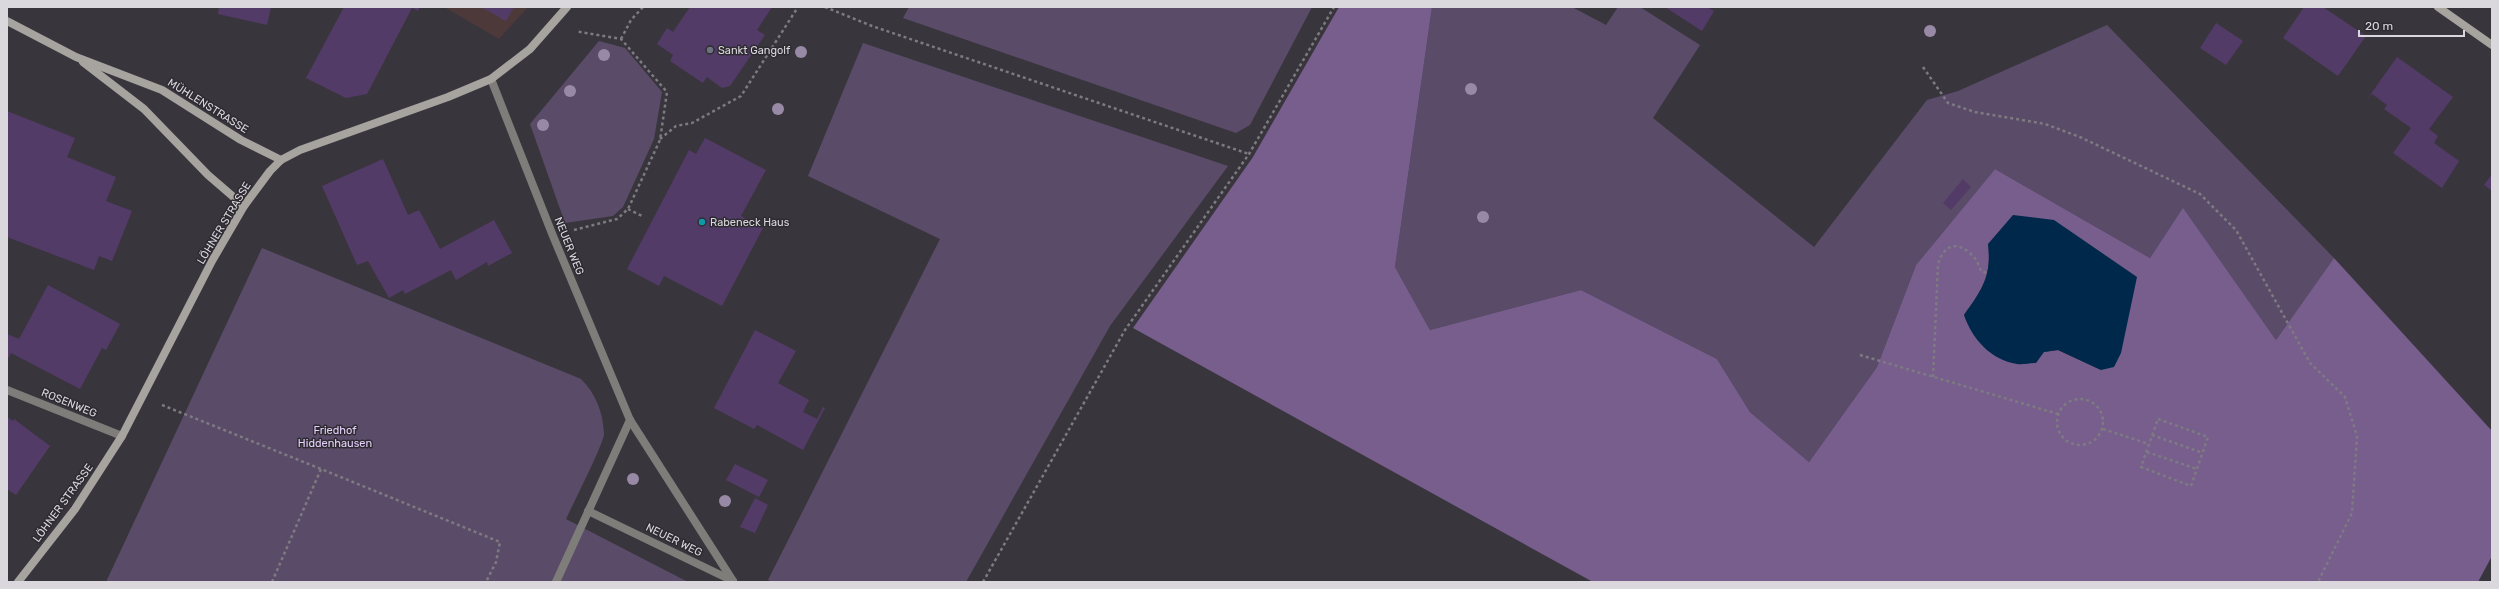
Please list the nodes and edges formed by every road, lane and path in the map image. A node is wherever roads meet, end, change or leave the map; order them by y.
1 (567, 7) edge
2 (643, 7) edge
3 (798, 7) edge
4 (825, 7) edge
5 (1334, 7) edge
6 (2438, 7) edge
7 (560, 16) junction
8 (7, 21) edge
9 (621, 39) junction
10 (2492, 45) edge
11 (76, 57) junction
12 (1923, 67) dead end
13 (491, 79) junction
14 (660, 140) junction
15 (1249, 154) junction
16 (281, 160) junction
17 (244, 206) junction
18 (628, 209) junction
19 (644, 217) dead end
20 (553, 236) junction
21 (1987, 273) dead end
22 (1860, 355) dead end
23 (1933, 377) junction
24 (7, 390) edge
25 (144, 397) junction
26 (2058, 414) junction
27 (630, 420) junction
28 (2103, 429) junction
29 (2152, 435) junction
30 (122, 436) junction
31 (2149, 444) junction
32 (2147, 452) junction
33 (2203, 453) junction
34 (322, 469) junction
35 (2197, 469) junction
36 (588, 511) junction
37 (18, 582) edge
38 (272, 582) edge
39 (486, 582) edge
40 (556, 582) edge
41 (733, 582) edge
42 (983, 582) edge
43 (2318, 582) edge

1 - 7 main road, LÖHNER STRASSE
2 - 9 path
3 - 14 path
4 - 15 path
5 - 15 path
6 - 10 main road
7 - 9 path
7 - 13 main road, LÖHNER STRASSE
8 - 11 main road, MÜHLENSTRASSE
9 - 14 path
11 - 16 main road, MÜHLENSTRASSE
11 - 17 main road, MÜHLENSTRASSE
12 - 43 path
13 - 16 main road, LÖHNER STRASSE
13 - 20 street, NEUER WEG
14 - 18 path
15 - 42 path
16 - 17 main road, LÖHNER STRASSE
17 - 25 main road, LÖHNER STRASSE
18 - 19 path
18 - 20 path
20 - 27 street, NEUER WEG
21 - 23 path
22 - 23 path
23 - 26 path
24 - 30 street, ROSENWEG
25 - 30 main road, LÖHNER STRASSE
25 - 34 path
26 - 28 path
26 - 28 path
27 - 36 street
27 - 41 street, NEUER WEG
28 - 31 path
29 - 31 path
29 - 33 path
29 - 33 path
30 - 37 main road, LÖHNER STRASSE
31 - 32 path
32 - 35 path
32 - 35 path
33 - 35 path
34 - 38 path
34 - 39 path
36 - 40 street
36 - 41 street, NEUER WEG

